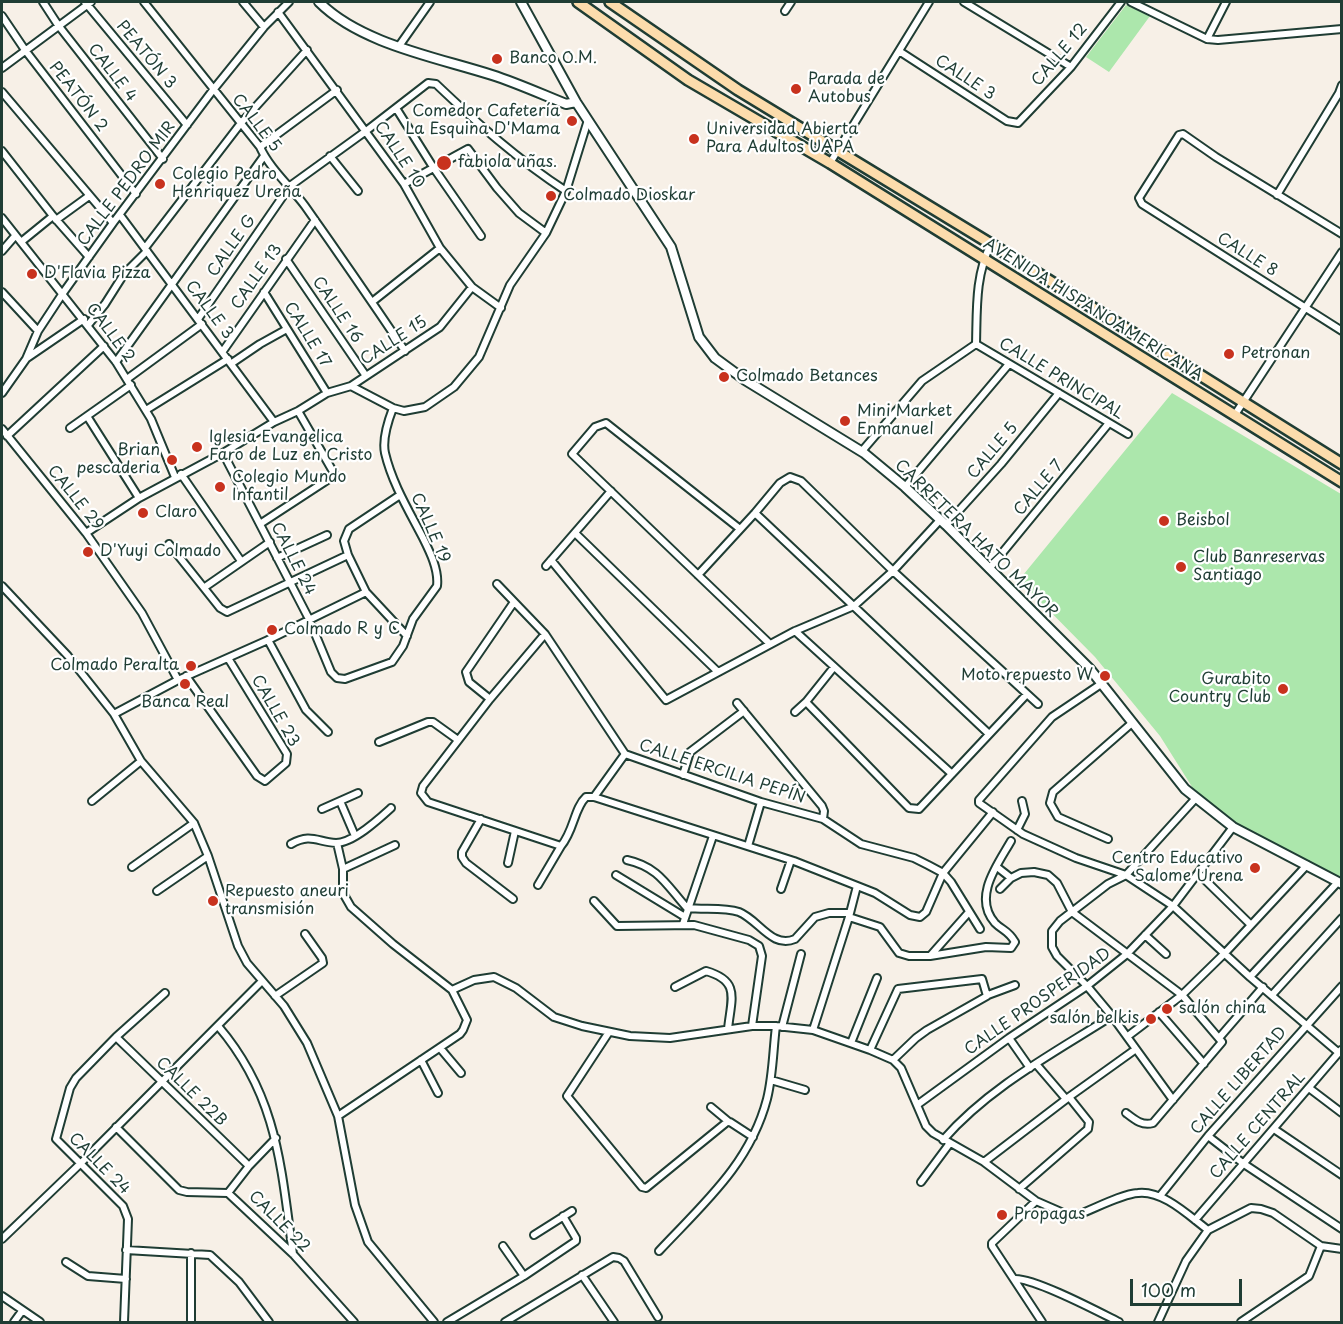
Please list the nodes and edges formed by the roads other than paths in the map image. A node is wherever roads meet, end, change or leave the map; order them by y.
1 (43, 2) edge
2 (144, 2) edge
3 (243, 2) edge
4 (289, 2) edge
5 (319, 2) edge
6 (430, 2) edge
7 (521, 2) edge
8 (578, 2) edge
9 (610, 2) edge
10 (791, 2) edge
11 (929, 2) edge
12 (964, 2) edge
13 (1121, 2) edge
14 (1131, 2) edge
15 (1226, 2) edge
16 (88, 3) edge
17 (785, 11) dead end
18 (278, 12) junction
19 (2, 16) edge
20 (58, 25) junction
21 (264, 27) junction
22 (1341, 29) edge
23 (1207, 39) junction
24 (399, 46) junction
25 (25, 50) junction
26 (307, 50) junction
27 (899, 51) junction
28 (1071, 67) junction
29 (2, 68) edge
30 (1341, 86) edge
31 (213, 90) junction
32 (337, 90) junction
33 (2, 92) edge
34 (576, 102) junction
35 (396, 108) junction
36 (588, 119) junction
37 (241, 123) junction
38 (1018, 123) joint
39 (187, 125) junction
40 (366, 131) junction
41 (260, 147) junction
42 (838, 150) junction
43 (2, 152) edge
44 (264, 156) junction
45 (330, 156) junction
46 (162, 159) junction
47 (830, 163) junction
48 (433, 167) junction
49 (404, 184) junction
50 (290, 186) junction
51 (358, 191) dead end
52 (566, 192) junction
53 (136, 194) junction
54 (1277, 195) junction
55 (89, 196) junction
56 (120, 215) junction
57 (2, 218) edge
58 (54, 218) junction
59 (315, 220) junction
60 (113, 224) junction
61 (546, 233) junction
62 (1341, 234) edge
63 (15, 236) junction
64 (481, 236) dead end
65 (21, 242) junction
66 (991, 243) junction
67 (440, 248) junction
68 (146, 249) junction
69 (2, 250) edge
70 (1341, 252) edge
71 (89, 257) junction
72 (286, 259) junction
73 (983, 259) junction
74 (172, 282) junction
75 (472, 288) junction
76 (2, 292) edge
77 (264, 292) junction
78 (63, 293) junction
79 (372, 302) junction
80 (501, 308) junction
81 (1305, 308) junction
82 (86, 322) junction
83 (200, 322) junction
84 (287, 329) junction
85 (38, 331) junction
86 (1341, 331) edge
87 (976, 344) junction
88 (104, 346) junction
89 (223, 351) junction
90 (405, 351) junction
91 (26, 359) junction
92 (230, 361) junction
93 (116, 362) junction
94 (1009, 364) junction
95 (366, 376) junction
96 (129, 382) junction
97 (351, 386) junction
98 (2, 393) edge
99 (327, 393) junction
100 (1059, 393) junction
101 (1243, 402) junction
102 (393, 408) junction
103 (146, 410) junction
104 (298, 411) junction
105 (87, 416) junction
106 (1234, 416) junction
107 (274, 422) junction
108 (1110, 423) junction
109 (70, 428) dead end
110 (2, 429) edge
111 (1128, 434) dead end
112 (7, 436) junction
113 (862, 451) junction
114 (223, 453) junction
115 (1341, 464) edge
116 (178, 476) junction
117 (1341, 482) edge
118 (905, 487) junction
119 (611, 491) junction
120 (400, 495) junction
121 (139, 498) junction
122 (755, 513) junction
123 (943, 523) junction
124 (260, 525) junction
125 (740, 529) junction
126 (86, 532) junction
127 (575, 533) junction
128 (327, 535) dead end
129 (270, 542) junction
130 (170, 544) dead end
131 (348, 555) junction
132 (277, 558) junction
133 (242, 561) junction
134 (989, 569) junction
135 (893, 571) junction
136 (698, 575) junction
137 (289, 582) junction
138 (497, 584) dead end
139 (2, 586) edge
140 (205, 587) junction
141 (366, 592) junction
142 (513, 602) junction
143 (854, 606) junction
144 (309, 619) junction
145 (795, 631) junction
146 (545, 634) junction
147 (407, 636) junction
148 (268, 640) junction
149 (770, 644) junction
150 (228, 658) junction
151 (834, 667) junction
152 (718, 672) junction
153 (186, 676) junction
154 (337, 678) joint
155 (178, 680) junction
156 (1101, 684) junction
157 (1027, 694) junction
158 (490, 699) junction
159 (806, 702) junction
160 (737, 703) dead end
161 (1038, 704) dead end
162 (744, 711) junction
163 (795, 712) dead end
164 (114, 714) junction
165 (1132, 723) junction
166 (328, 732) dead end
167 (989, 734) junction
168 (458, 740) junction
169 (379, 742) dead end
170 (625, 754) junction
171 (141, 761) junction
172 (952, 774) junction
173 (682, 775) junction
174 (358, 793) dead end
175 (594, 797) junction
176 (1196, 798) junction
177 (92, 801) dead end
178 (340, 801) junction
179 (1022, 801) dead end
180 (761, 802) junction
181 (391, 808) dead end
182 (322, 809) dead end
183 (993, 812) junction
184 (481, 819) junction
185 (823, 819) junction
186 (194, 823) junction
187 (1233, 827) junction
188 (1017, 830) junction
189 (515, 831) junction
190 (355, 836) junction
191 (714, 836) junction
192 (1108, 839) dead end
193 (1011, 841) dead end
194 (337, 843) junction
195 (291, 844) dead end
196 (395, 845) dead end
197 (561, 846) junction
198 (748, 846) junction
199 (208, 856) junction
200 (627, 860) dead end
201 (791, 860) junction
202 (508, 863) dead end
203 (1307, 865) junction
204 (132, 867) dead end
205 (997, 867) junction
206 (344, 868) junction
207 (943, 873) junction
208 (1198, 873) junction
209 (616, 875) dead end
210 (1126, 875) junction
211 (1011, 878) junction
212 (1340, 883) edge
213 (538, 885) dead end
214 (857, 886) junction
215 (781, 889) dead end
216 (1000, 889) dead end
217 (157, 891) dead end
218 (513, 898) dead end
219 (594, 901) dead end
220 (1173, 906) junction
221 (687, 909) junction
222 (969, 912) junction
223 (1072, 912) junction
224 (850, 915) junction
225 (685, 917) junction
226 (1341, 918) edge
227 (683, 924) junction
228 (1251, 925) junction
229 (980, 929) dead end
230 (305, 934) dead end
231 (1145, 935) junction
232 (1225, 953) junction
233 (801, 954) dead end
234 (1127, 954) junction
235 (1166, 954) dead end
236 (930, 956) junction
237 (1250, 977) junction
238 (878, 978) dead end
239 (262, 981) junction
240 (1015, 985) dead end
241 (1087, 986) junction
242 (1341, 986) edge
243 (675, 987) dead end
244 (1263, 987) junction
245 (452, 990) junction
246 (165, 993) dead end
247 (988, 995) junction
248 (1182, 995) junction
249 (1272, 995) junction
250 (275, 996) junction
251 (1159, 1012) junction
252 (1112, 1016) junction
253 (1306, 1025) junction
254 (218, 1026) junction
255 (752, 1026) junction
256 (779, 1026) junction
257 (728, 1029) junction
258 (813, 1030) junction
259 (609, 1032) junction
260 (1128, 1036) junction
261 (116, 1037) junction
262 (1009, 1038) junction
263 (1221, 1040) junction
264 (851, 1043) junction
265 (440, 1048) junction
266 (1136, 1048) junction
267 (870, 1050) junction
268 (1340, 1051) edge
269 (421, 1060) junction
270 (893, 1060) junction
271 (1204, 1064) junction
272 (1033, 1066) junction
273 (461, 1073) dead end
274 (771, 1080) junction
275 (161, 1082) junction
276 (1309, 1088) junction
277 (805, 1090) dead end
278 (438, 1093) dead end
279 (1067, 1098) junction
280 (1173, 1100) junction
281 (917, 1105) junction
282 (711, 1107) dead end
283 (1126, 1113) dead end
284 (1341, 1113) edge
285 (338, 1116) junction
286 (729, 1122) junction
287 (116, 1126) junction
288 (1274, 1129) junction
289 (1208, 1136) junction
290 (753, 1137) junction
291 (276, 1138) junction
292 (943, 1140) junction
293 (950, 1143) junction
294 (984, 1162) junction
295 (80, 1164) junction
296 (1244, 1164) junction
297 (249, 1166) junction
298 (1341, 1175) edge
299 (921, 1182) dead end
300 (1019, 1189) junction
301 (228, 1192) junction
302 (1160, 1196) junction
303 (1036, 1201) junction
304 (572, 1212) dead end
305 (563, 1216) junction
306 (1195, 1220) junction
307 (1341, 1229) edge
308 (1208, 1230) junction
309 (534, 1235) dead end
310 (2, 1239) edge
311 (503, 1246) dead end
312 (1321, 1246) junction
313 (1341, 1249) edge
314 (126, 1250) junction
315 (659, 1251) dead end
316 (192, 1253) junction
317 (293, 1254) junction
318 (66, 1262) dead end
319 (582, 1275) junction
320 (524, 1276) junction
321 (126, 1279) junction
322 (1014, 1279) junction
323 (2, 1296) edge
324 (22, 1311) junction
325 (658, 1317) dead end
326 (14, 1323) edge
327 (40, 1323) edge
328 (124, 1323) edge
329 (191, 1323) edge
330 (269, 1323) edge
331 (354, 1323) edge
332 (434, 1323) edge
333 (447, 1323) edge
334 (506, 1323) edge
335 (614, 1323) edge
336 (1042, 1323) edge
337 (1119, 1323) edge
338 (1158, 1323) edge
339 (1241, 1323) edge

1 - 20 street, CALLE 4
2 - 31 street, CALLE 5
3 - 21 street
4 - 18 street, CALLE PEDRO MIR
5 - 24 street
6 - 24 street
7 - 34 street, CARRETERA HATO MAYOR
8 - 47 main road, AVENIDA HISPANOAMERICANA
9 - 42 main road, AVENIDA HISPANOAMERICANA
10 - 17 street
11 - 27 street
12 - 28 street
13 - 28 street, CALLE 12
14 - 23 street
15 - 23 street
16 - 20 street
16 - 39 street, PEATÓN 3
18 - 21 street, CALLE PEDRO MIR
18 - 26 street, CALLE 10
19 - 25 street, PEATÓN 2
20 - 25 street
20 - 46 street, CALLE 4
21 - 31 street, CALLE PEDRO MIR
22 - 23 street
24 - 34 street
25 - 29 street
25 - 53 street, PEATÓN 2
26 - 32 street, CALLE 10
26 - 37 street
27 - 38 street, CALLE 3
27 - 42 street
28 - 38 street, CALLE 12
30 - 54 street
31 - 37 street, CALLE 5
31 - 39 street, CALLE PEDRO MIR
32 - 40 street, CALLE 10
32 - 41 street
33 - 55 street
34 - 36 street, CARRETERA HATO MAYOR
35 - 40 street, CALLE G
35 - 48 street
35 - 52 street, CALLE G
36 - 52 street
36 - 113 street, CARRETERA HATO MAYOR
37 - 41 street, CALLE 5
37 - 68 street
39 - 46 street, CALLE PEDRO MIR
40 - 45 street, CALLE G
40 - 49 street, CALLE 10
41 - 44 street, CALLE 5
42 - 47 street
42 - 66 main road, AVENIDA HISPANOAMERICANA
43 - 58 street
44 - 50 street, CALLE 5
44 - 74 street
45 - 50 street, CALLE G
45 - 51 street
46 - 53 street, CALLE PEDRO MIR
47 - 73 main road, AVENIDA HISPANOAMERICANA
48 - 49 street
48 - 61 street
48 - 64 street
49 - 67 street, CALLE 10
50 - 59 street, CALLE 5
50 - 83 street, CALLE G
52 - 61 street
53 - 56 street, CALLE PEDRO MIR
54 - 62 street
54 - 81 street, CALLE 8
55 - 58 street
55 - 60 street
56 - 60 street, CALLE PEDRO MIR
56 - 68 street, CALLE 3
57 - 63 street, CALLE 2
58 - 65 street
58 - 71 street
59 - 72 street, CALLE 13
59 - 79 street, CALLE 5
60 - 71 street, CALLE PEDRO MIR
61 - 80 street
63 - 65 street, CALLE 2
63 - 69 street
65 - 78 street, CALLE 2
66 - 73 street, CALLE PRINCIPAL
66 - 101 main road, AVENIDA HISPANOAMERICANA
67 - 75 street, CALLE 10
67 - 79 street
68 - 74 street, CALLE 3
68 - 82 street
70 - 81 street
71 - 78 street, CALLE PEDRO MIR
72 - 77 street, CALLE 13
72 - 95 street, CALLE 16
73 - 87 street, CALLE PRINCIPAL
73 - 106 main road, AVENIDA HISPANOAMERICANA
74 - 83 street, CALLE 3
74 - 93 street
75 - 80 street, CALLE 10
75 - 90 street, CALLE 15
76 - 85 street
77 - 84 street, CALLE 17
77 - 89 street, CALLE 13
78 - 82 street, CALLE 2
78 - 85 street, CALLE PEDRO MIR
79 - 90 street, CALLE 5
80 - 102 street
81 - 86 street, CALLE 8
81 - 101 street
82 - 88 street, CALLE 2
82 - 91 street
83 - 89 street, CALLE 3
83 - 96 street, CALLE G
84 - 92 street
84 - 99 street, CALLE 17
85 - 91 street, CALLE PEDRO MIR
87 - 94 street, CALLE PRINCIPAL
87 - 113 street
88 - 93 street, CALLE 2
88 - 112 street
89 - 92 street, CALLE 3
90 - 95 street, CALLE 15
91 - 98 street, CALLE PEDRO MIR
92 - 103 street
92 - 107 street, CALLE 3
93 - 96 street, CALLE 2
94 - 100 street, CALLE PRINCIPAL
94 - 118 street
95 - 97 street, CALLE 15
96 - 103 street, CALLE 2
96 - 105 street, CALLE G
97 - 99 street, CALLE 15
97 - 102 street
99 - 104 street, CALLE 15
100 - 108 street, CALLE PRINCIPAL
100 - 123 street, CALLE 5
101 - 106 street
101 - 115 main road, AVENIDA HISPANOAMERICANA
102 - 120 street, CALLE 19
103 - 116 street, CALLE 2
104 - 107 street, CALLE 15
104 - 124 street
105 - 109 street, CALLE G
105 - 121 street
106 - 117 main road, AVENIDA HISPANOAMERICANA
107 - 114 street, CALLE 15
108 - 111 street, CALLE PRINCIPAL
108 - 134 street, CALLE 7
110 - 112 street, CALLE 29
112 - 126 street, CALLE 29
113 - 118 street, CARRETERA HATO MAYOR
114 - 116 street, CALLE 15
114 - 124 street, CALLE 24
116 - 121 street, CALLE 15
116 - 133 street, CALLE 2
118 - 123 street, CARRETERA HATO MAYOR
119 - 125 street
119 - 127 street
119 - 136 street
120 - 131 street
120 - 147 street, CALLE 19
121 - 126 street, CALLE 15
122 - 125 street
122 - 135 street
122 - 143 street
123 - 134 street, CARRETERA HATO MAYOR
123 - 135 street, CALLE 5
124 - 129 street, CALLE 24
125 - 136 street
126 - 155 street, CALLE 29
127 - 152 street
127 - 152 street, CALLE 5
128 - 132 street
129 - 132 street, CALLE 24
129 - 133 street
130 - 140 street
131 - 137 street
131 - 141 street
132 - 137 street, CALLE 24
133 - 140 street
134 - 156 street, CARRETERA HATO MAYOR
135 - 143 street, CALLE 5
135 - 157 street
136 - 149 street
137 - 140 street
137 - 144 street, CALLE 24
138 - 142 street, CALLE ERCILIA PEPÍN
139 - 164 street
141 - 144 street
141 - 147 street
142 - 146 street, CALLE ERCILIA PEPÍN
142 - 158 street
143 - 145 street, CALLE 5
143 - 167 street
144 - 148 street
144 - 154 street, CALLE 24
145 - 149 street, CALLE 5
145 - 151 street
146 - 158 street
146 - 170 street, CALLE ERCILIA PEPÍN
147 - 154 street, CALLE 19
148 - 150 street
148 - 166 street
149 - 152 street, CALLE 5
150 - 153 street
150 - 153 street, CALLE 23
151 - 159 street
151 - 172 street
153 - 155 street
155 - 164 street
156 - 165 street, CARRETERA HATO MAYOR
156 - 183 street
157 - 161 street
157 - 167 street
158 - 168 street
159 - 163 street
159 - 172 street
160 - 162 street
162 - 173 street
162 - 185 street
164 - 171 street
165 - 176 street, CARRETERA HATO MAYOR
165 - 192 street
167 - 172 street
168 - 169 street
168 - 184 street
170 - 173 street, CALLE ERCILIA PEPÍN
170 - 175 street
171 - 177 street
171 - 186 street
173 - 180 street, CALLE ERCILIA PEPÍN
174 - 178 street
175 - 191 street
175 - 197 street
176 - 187 street, CARRETERA HATO MAYOR
176 - 210 street
178 - 182 street
178 - 190 street
179 - 188 street
180 - 185 street, CALLE ERCILIA PEPÍN
180 - 198 street
181 - 190 street
183 - 188 street
183 - 207 street
184 - 189 street
184 - 218 street
185 - 207 street, CALLE ERCILIA PEPÍN
186 - 199 street
186 - 204 street
187 - 203 street, CARRETERA HATO MAYOR
187 - 208 street, CALLE PROSPERIDAD
188 - 210 street
189 - 197 street
189 - 202 street
190 - 194 street
191 - 198 street
191 - 221 street
193 - 205 street
194 - 195 street
194 - 206 street
196 - 206 street
197 - 213 street
198 - 201 street
199 - 217 street
199 - 239 street
200 - 221 street
201 - 214 street
201 - 215 street
203 - 212 street, CARRETERA HATO MAYOR
203 - 228 street
205 - 211 street
205 - 236 street
206 - 245 street
207 - 214 street
207 - 222 street, CALLE ERCILIA PEPÍN
208 - 220 street, CALLE PROSPERIDAD
208 - 228 street
209 - 225 street
210 - 220 street
210 - 223 street
211 - 216 street
211 - 223 street
212 - 237 street
214 - 224 street
219 - 227 street
220 - 231 street, CALLE PROSPERIDAD
220 - 232 street
221 - 224 street
221 - 225 street
222 - 229 street, CALLE ERCILIA PEPÍN
222 - 236 street
223 - 234 street
223 - 241 street
224 - 236 street
224 - 258 street
225 - 227 street
226 - 249 street
227 - 255 street
228 - 232 street
230 - 250 street
231 - 234 street, CALLE PROSPERIDAD
231 - 235 street
232 - 237 street
232 - 248 street
233 - 256 street
234 - 241 street, CALLE PROSPERIDAD
234 - 248 street
237 - 244 street
238 - 264 street
239 - 250 street
239 - 254 street
240 - 247 street
241 - 252 street
241 - 262 street, CALLE PROSPERIDAD
242 - 253 street, CALLE LIBERTAD
243 - 257 street
244 - 249 street
244 - 263 street
245 - 259 street
245 - 265 street
246 - 261 street, CALLE 24
247 - 267 street
247 - 270 street
248 - 251 street
248 - 263 street
249 - 253 street
250 - 285 street
251 - 260 street
251 - 271 street
252 - 260 street
252 - 272 street
253 - 268 street
253 - 289 street, CALLE LIBERTAD
254 - 275 street
254 - 291 street
255 - 256 street
255 - 257 street
256 - 258 street
256 - 274 street
257 - 259 street
258 - 264 street
259 - 286 street
260 - 266 street
261 - 275 street, CALLE 22B
261 - 295 street, CALLE 24
262 - 272 street
262 - 281 street, CALLE PROSPERIDAD
263 - 271 street
264 - 267 street
265 - 269 street
265 - 273 street
266 - 279 street
266 - 280 street
267 - 270 street
268 - 276 street, CALLE CENTRAL
269 - 278 street
269 - 285 street
270 - 281 street
271 - 280 street
272 - 279 street
272 - 292 street
274 - 277 street
274 - 290 street
275 - 287 street
275 - 297 street, CALLE 22B
276 - 284 street
276 - 288 street, CALLE CENTRAL
279 - 294 street
279 - 300 street
280 - 283 street
281 - 292 street
282 - 286 street
285 - 332 street
286 - 290 street
287 - 295 street
287 - 301 street, CALLE 22
288 - 296 street, CALLE CENTRAL
288 - 298 street
289 - 296 street
289 - 302 street, CALLE LIBERTAD
290 - 315 street
291 - 297 street
291 - 317 street
292 - 293 street
293 - 294 street
293 - 299 street
294 - 300 street
295 - 310 street
295 - 314 street, CALLE 24
296 - 306 street, CALLE CENTRAL
296 - 307 street
297 - 301 street
300 - 303 street
301 - 317 street, CALLE 22
302 - 303 street
302 - 306 street
303 - 322 street
304 - 305 street
305 - 309 street
305 - 320 street
306 - 308 street
308 - 312 street
308 - 338 street
311 - 320 street
312 - 313 street
312 - 339 street
314 - 316 street
314 - 321 street, CALLE 24
316 - 329 street
316 - 330 street
317 - 331 street, CALLE 22
318 - 321 street
319 - 325 street
319 - 334 street
319 - 335 street
320 - 333 street
321 - 328 street, CALLE 24
322 - 336 street
322 - 337 street
323 - 324 street
324 - 326 street
324 - 327 street

